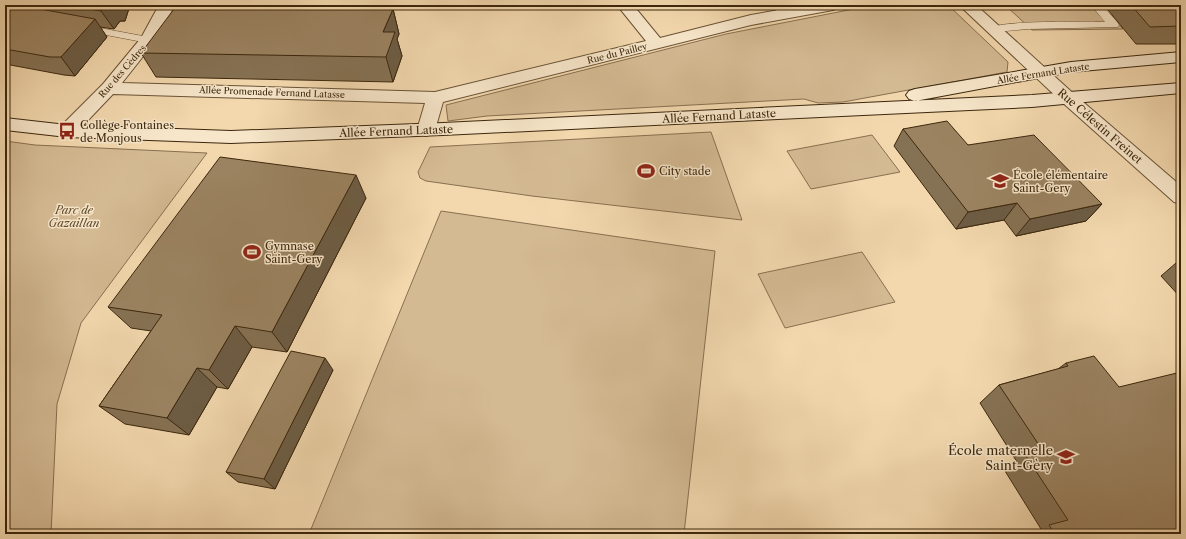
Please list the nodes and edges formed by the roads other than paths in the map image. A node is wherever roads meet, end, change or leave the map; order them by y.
1 (625, 5) edge
2 (967, 5) edge
3 (1096, 5) edge
4 (172, 6) edge
5 (824, 6) edge
6 (780, 10) edge
7 (73, 26) edge
8 (994, 30) junction
9 (148, 40) junction
10 (656, 43) junction
11 (1181, 57) edge
12 (1042, 73) junction
13 (108, 88) junction
14 (1181, 88) edge
15 (435, 98) junction
16 (1069, 98) junction
17 (787, 113) junction
18 (5, 124) edge
19 (426, 130) junction
20 (67, 131) junction
21 (1181, 197) edge

1 - 10 street
2 - 8 street, Rue Célestin Freinet
3 - 8 lane
4 - 9 street, Rue des Cèdres
5 - 6 street, Rue du Pailley
6 - 10 street, Rue du Pailley
7 - 9 lane
8 - 12 street, Rue Célestin Freinet
9 - 13 street, Rue des Cèdres
10 - 15 street, Rue du Pailley
11 - 12 street, Allée Fernand Lataste
12 - 16 street, Rue Célestin Freinet
12 - 17 street, Allée Fernand Lataste
13 - 15 street, Allée Promenade Fernand Latasse
13 - 20 street, Rue des Cèdres
14 - 16 street, Allée Fernand Lataste
15 - 19 street
16 - 17 street, Allée Fernand Lataste
16 - 21 street, Rue Célestin Freinet
17 - 19 street, Allée Fernand Lataste
18 - 20 street, Allée Fernand Lataste
19 - 20 street, Allée Fernand Lataste

